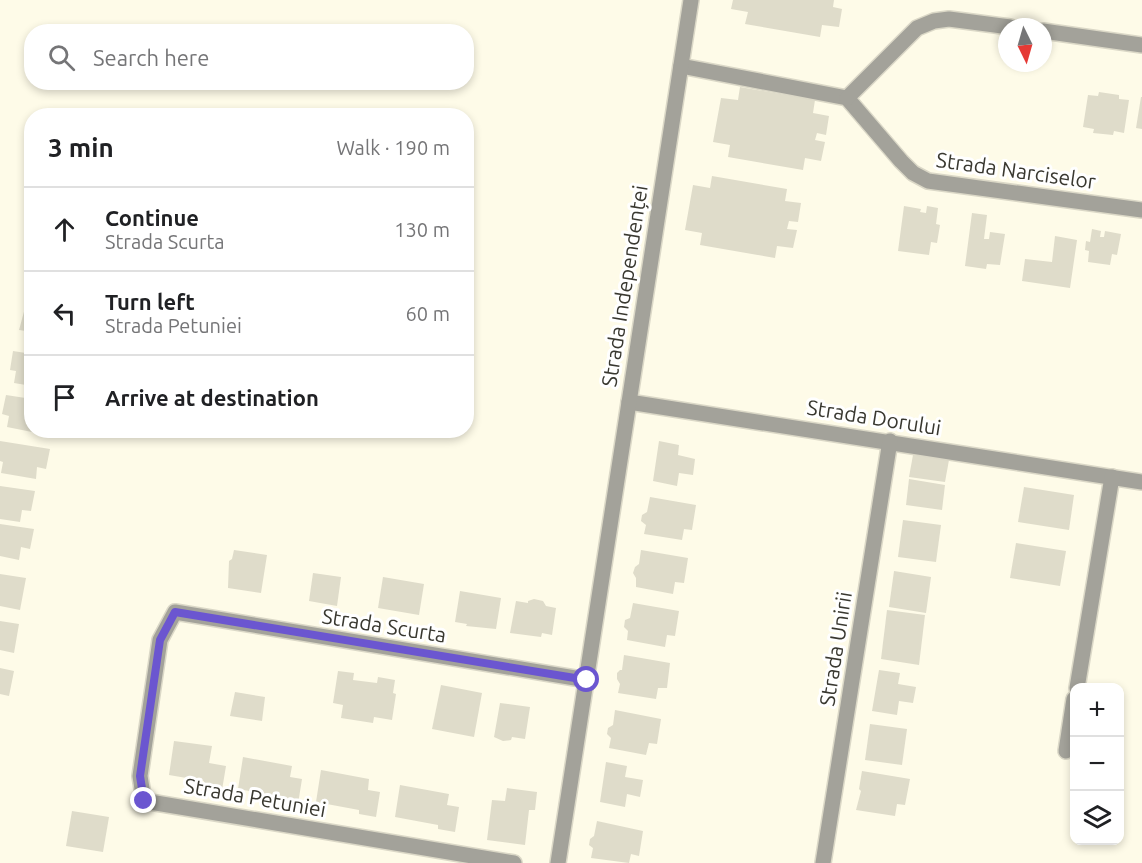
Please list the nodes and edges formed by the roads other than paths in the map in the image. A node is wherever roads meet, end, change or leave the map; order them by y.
1 (691, 0) edge
2 (998, 25) edge
3 (1052, 33) edge
4 (1142, 45) edge
5 (681, 66) junction
6 (847, 98) junction
7 (1142, 210) edge
8 (629, 402) junction
9 (890, 441) junction
10 (1112, 477) junction
11 (1142, 482) edge
12 (175, 612) joint
13 (587, 680) junction
14 (1078, 683) edge
15 (1070, 725) edge
16 (1066, 751) dead end
17 (514, 863) edge
18 (558, 863) edge
19 (824, 863) edge

1 - 5 street, Strada Independenței
2 - 6 street
3 - 4 street
5 - 6 street
5 - 8 street, Strada Independenței
6 - 7 street, Strada Narciselor
8 - 9 street, Strada Dorului
8 - 13 street, Strada Independenței
9 - 10 street, Strada Dorului
9 - 19 street, Strada Unirii
10 - 11 street, Strada Dorului
10 - 14 street
12 - 13 street, Strada Scurta
12 - 17 street, Strada Petuniei
13 - 18 street, Strada Independenței
15 - 16 street

